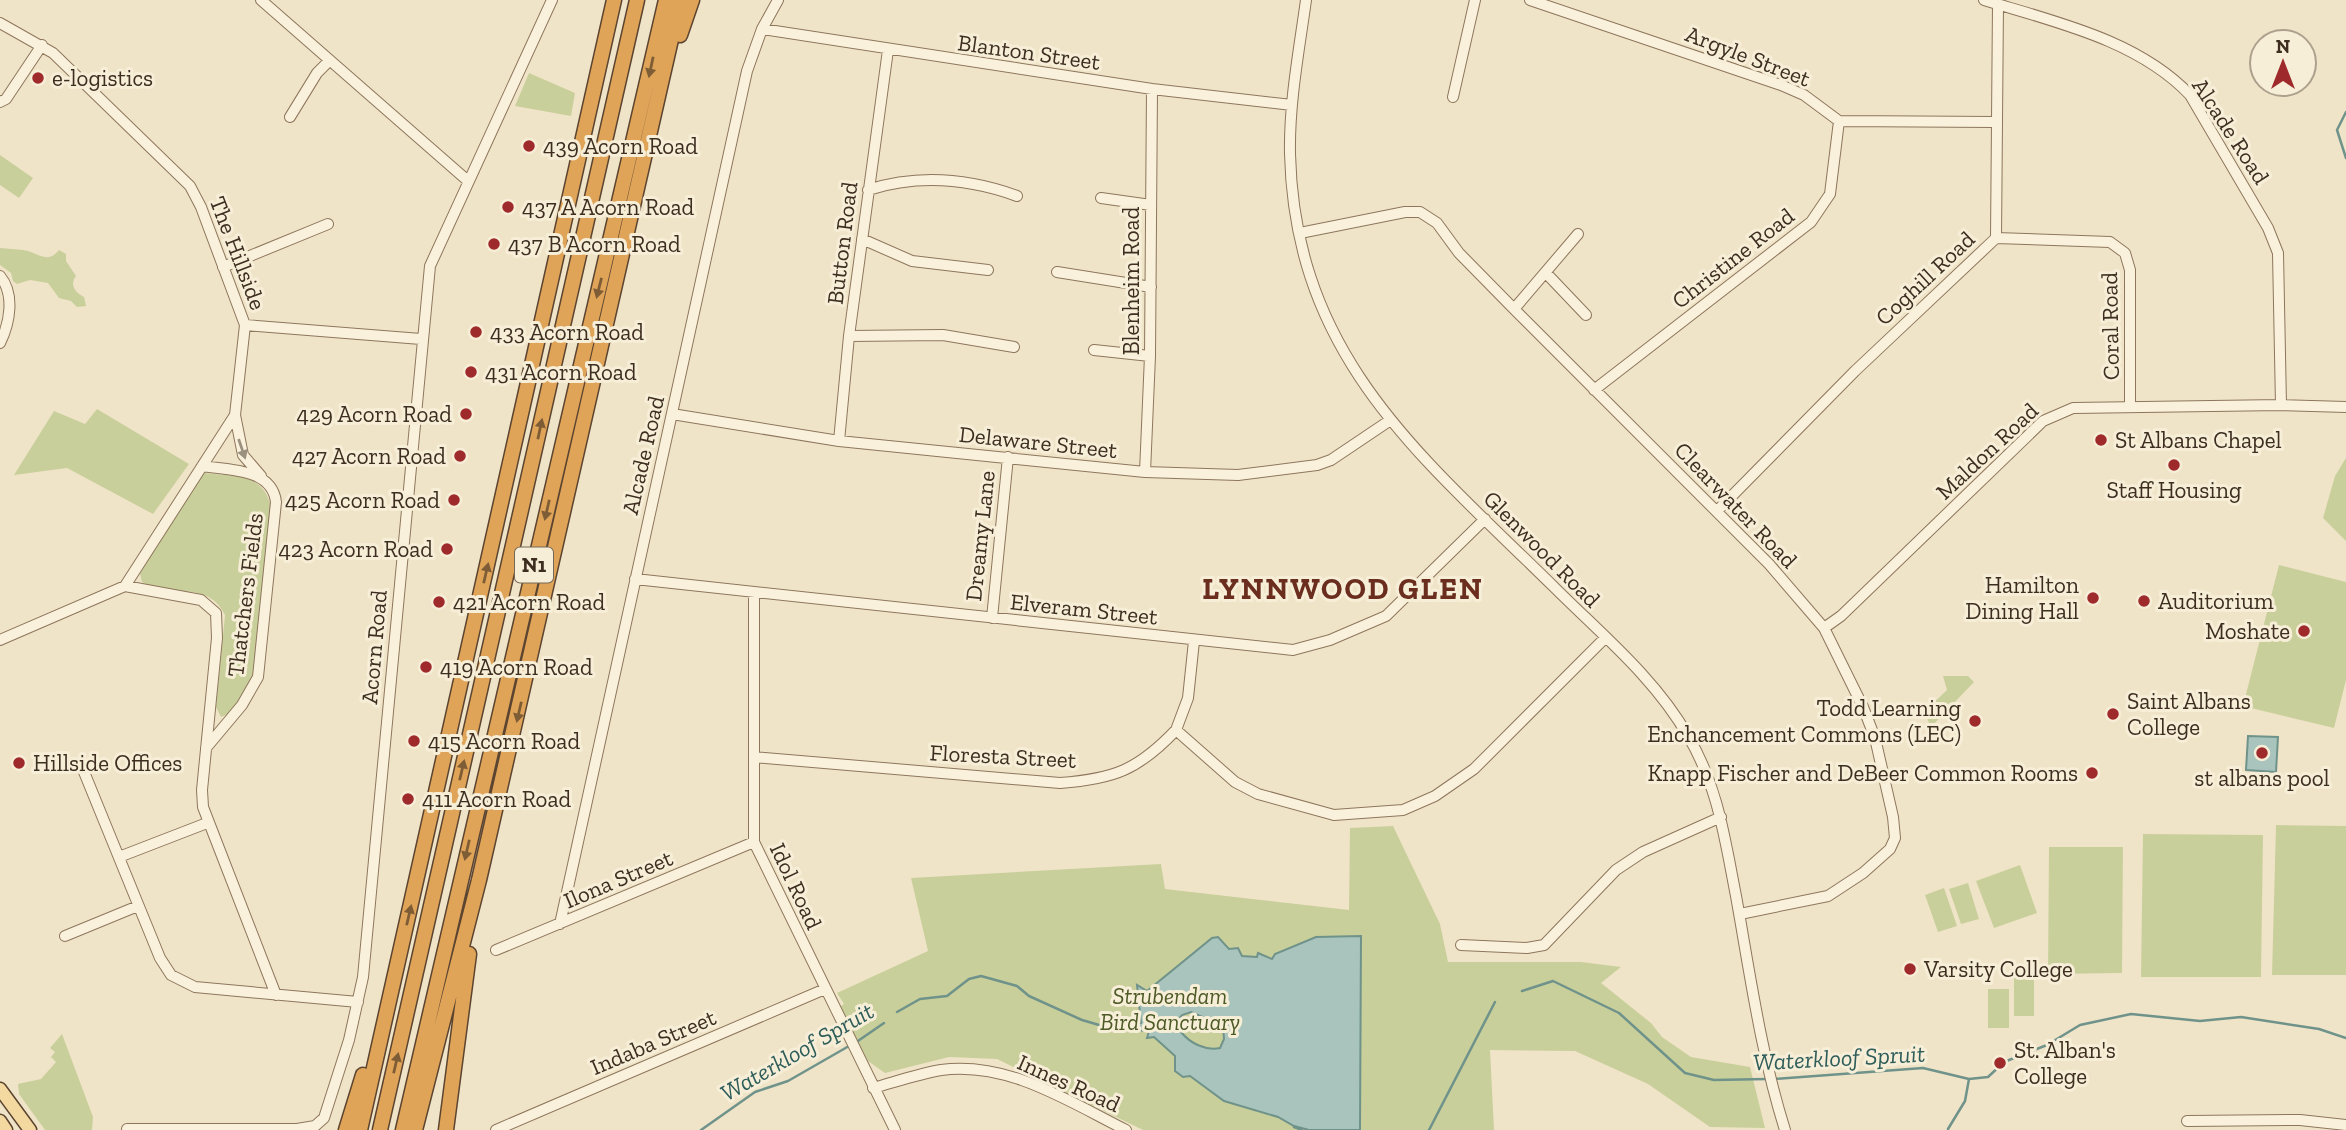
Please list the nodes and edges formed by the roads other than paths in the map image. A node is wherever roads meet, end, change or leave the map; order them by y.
1 (261, 0) edge
2 (552, 0) edge
3 (615, 0) edge
4 (637, 0) edge
5 (666, 0) edge
6 (681, 0) edge
7 (692, 0) edge
8 (778, 0) edge
9 (1306, 0) edge
10 (1475, 0) edge
11 (1530, 0) edge
12 (1984, 0) edge
13 (1998, 4) junction
14 (0, 23) edge
15 (762, 29) junction
16 (42, 45) junction
17 (888, 50) junction
18 (329, 61) junction
19 (1152, 89) junction
20 (1453, 97) dead end
21 (0, 102) edge
22 (1292, 104) junction
23 (290, 117) dead end
24 (1839, 121) junction
25 (1995, 122) junction
26 (641, 180) junction
27 (468, 181) junction
28 (868, 190) junction
29 (1017, 196) dead end
30 (1101, 198) dead end
31 (1151, 205) junction
32 (328, 224) dead end
33 (1300, 233) junction
34 (1578, 234) dead end
35 (1996, 238) junction
36 (862, 239) junction
37 (223, 267) junction
38 (988, 270) dead end
39 (1057, 272) dead end
40 (1546, 273) junction
41 (0, 276) edge
42 (1151, 287) junction
43 (1514, 309) junction
44 (1586, 316) dead end
45 (245, 325) junction
46 (849, 336) junction
47 (421, 339) junction
48 (0, 343) edge
49 (1014, 347) dead end
50 (1094, 350) dead end
51 (1150, 356) junction
52 (1594, 390) junction
53 (2281, 405) junction
54 (2130, 406) junction
55 (2346, 407) edge
56 (672, 414) junction
57 (234, 415) junction
58 (1389, 421) junction
59 (839, 441) junction
60 (1008, 457) junction
61 (202, 466) junction
62 (1145, 472) junction
63 (262, 478) junction
64 (1717, 511) junction
65 (1485, 519) junction
66 (635, 579) junction
67 (125, 586) junction
68 (754, 594) junction
69 (992, 618) junction
70 (1824, 628) junction
71 (1605, 638) junction
72 (0, 640) edge
73 (1194, 641) junction
74 (1177, 730) junction
75 (206, 748) junction
76 (754, 757) junction
77 (82, 767) dead end
78 (1721, 817) junction
79 (207, 823) junction
80 (754, 842) junction
81 (119, 857) junction
82 (479, 880) junction
83 (138, 906) junction
84 (1740, 914) junction
85 (560, 924) junction
86 (65, 936) dead end
87 (1461, 945) dead end
88 (496, 950) dead end
89 (394, 981) junction
90 (825, 989) junction
91 (276, 995) junction
92 (358, 1002) junction
93 (873, 1088) junction
94 (0, 1089) edge
95 (0, 1121) edge
96 (2187, 1121) dead end
97 (2346, 1125) edge
98 (360, 1128) edge
99 (127, 1129) edge
100 (6, 1130) edge
101 (30, 1130) edge
102 (345, 1130) edge
103 (380, 1130) edge
104 (403, 1130) edge
105 (415, 1130) edge
106 (446, 1130) edge
107 (496, 1130) edge
108 (895, 1130) edge
109 (1126, 1130) edge
110 (1785, 1130) edge

1 - 18 street
2 - 27 street, Acorn Road
89 -> 3 highway
103 -> 4 highway, N1
5 -> 104 highway, N1
6 - 26 highway
7 - 26 highway
8 - 15 street, Alcade Road
9 - 22 street, Glenwood Road
10 - 20 street
11 - 24 street, Argyle Street
12 - 13 street, Alcade Road
13 - 25 street, Coghill Road
13 - 53 street, Alcade Road
14 - 16 street, The Hillside
15 - 17 street, Blanton Street
15 - 56 street, Alcade Road
16 - 21 street
16 - 37 street, The Hillside
17 - 19 street, Blanton Street
17 - 28 street, Button Road
18 - 23 street
18 - 27 street
19 - 22 street, Blanton Street
19 - 31 street, Blenheim Road
22 - 33 street, Glenwood Road
24 - 25 street
24 - 52 street, Christine Road
25 - 35 street, Coghill Road
26 -> 82 highway
27 - 47 street, Acorn Road
28 - 29 street
28 - 36 street, Button Road
30 - 31 street
31 - 42 street, Blenheim Road
32 - 37 street
33 - 43 street, Clearwater Road
33 - 58 street, Glenwood Road
34 - 40 street
35 - 54 street, Coral Road
35 - 64 street, Coghill Road
36 - 38 street
36 - 46 street, Button Road
37 - 45 street, The Hillside
39 - 42 street
40 - 43 street
40 - 44 street
41 - 48 street
42 - 51 street, Blenheim Road
43 - 52 street, Clearwater Road
45 - 47 street
45 - 57 street, The Hillside
46 - 49 street
46 - 59 street, Button Road
47 - 92 street, Acorn Road
50 - 51 street
51 - 62 street, Blenheim Road
52 - 64 street, Clearwater Road
53 - 54 street, Maldon Road
53 - 55 street, Maldon Road
54 - 70 street, Maldon Road
56 - 59 street, Delaware Street
56 - 66 street, Alcade Road
57 - 61 street, The Hillside
57 -> 63 street, Thatchers Fields
58 - 62 street, Delaware Street
58 - 65 street, Glenwood Road
59 - 60 street, Delaware Street
60 - 62 street, Delaware Street
60 - 69 street, Dreamy Lane
61 - 63 street
61 - 67 street, The Hillside
63 - 75 street, Thatchers Fields
64 - 70 street, Clearwater Road
65 - 71 street, Glenwood Road
65 - 73 street, Elveram Street
66 - 68 street, Elveram Street
66 - 85 street, Alcade Road
67 - 72 street
67 - 75 street, Thatchers Fields
68 - 69 street, Elveram Street
68 - 76 street, Idol Road
69 - 73 street, Elveram Street
70 - 84 street, Clearwater Road
71 - 74 street
71 - 78 street, Glenwood Road
73 - 74 street
74 - 76 street, Floresta Street
75 - 79 street, Thatchers Fields
76 - 80 street, Idol Road
77 - 81 street
78 - 84 street, Glenwood Road
78 - 87 street
79 - 81 street
79 - 91 street, Thatchers Fields
80 - 85 street, Ilona Street
80 - 90 street, Idol Road
81 - 83 street
82 - 105 highway
82 - 106 highway
83 - 86 street
83 - 91 street
84 - 110 street, Glenwood Road
85 - 88 street, Ilona Street
89 - 98 highway
89 - 102 highway
90 - 93 street, Idol Road
90 - 107 street, Indaba Street
91 - 92 street
92 - 99 street, Acorn Road
93 - 108 street, Idol Road
93 - 109 street, Innes Road
94 - 101 main road
95 - 100 main road
96 - 97 street

